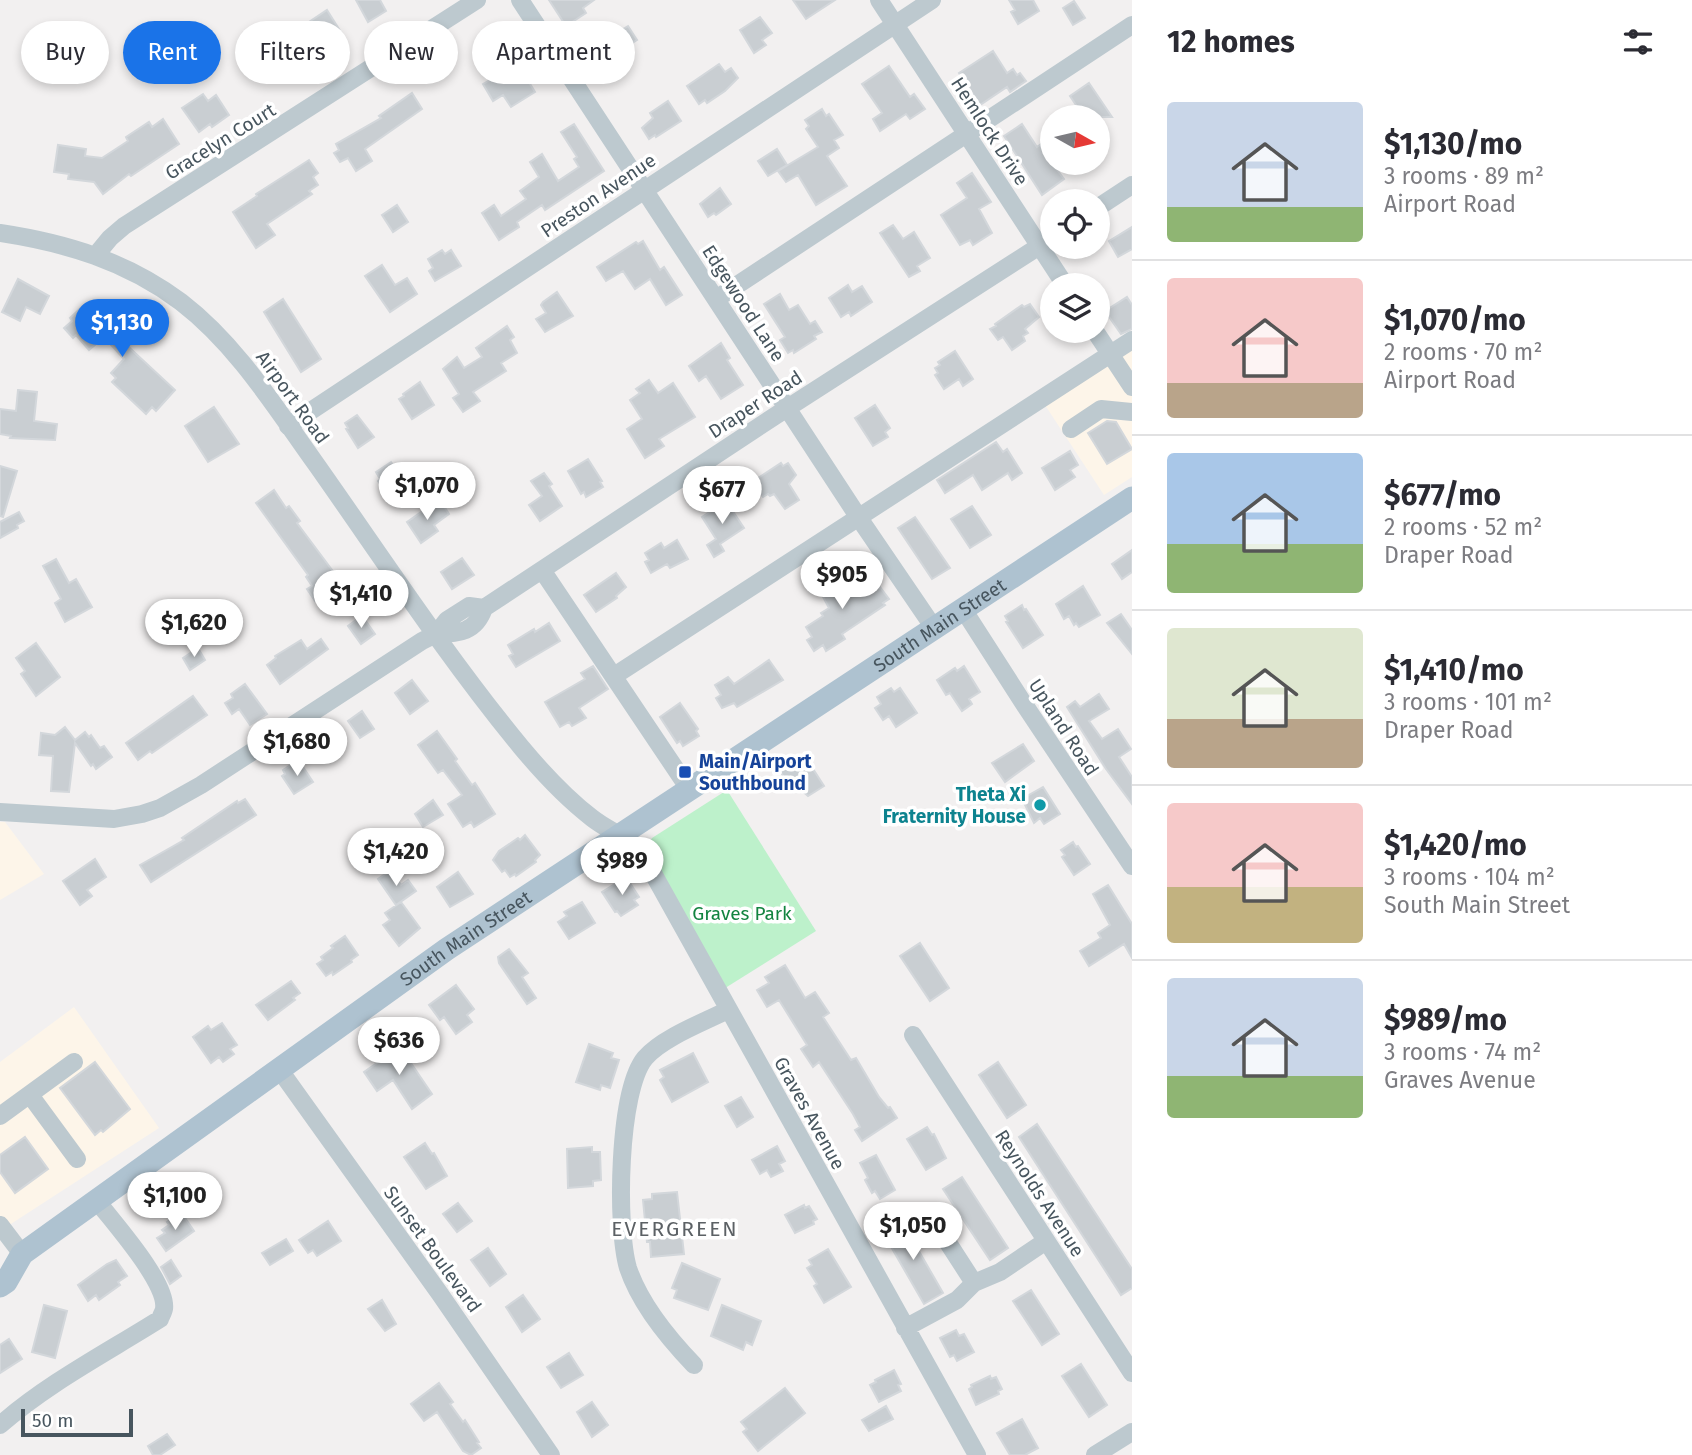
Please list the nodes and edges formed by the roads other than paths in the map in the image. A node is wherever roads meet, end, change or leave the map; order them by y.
1 (477, 0) edge
2 (520, 0) edge
3 (879, 0) edge
4 (932, 0) edge
5 (895, 24) junction
6 (1132, 25) edge
7 (966, 135) junction
8 (1132, 185) edge
9 (644, 189) junction
10 (1110, 199) edge
11 (0, 233) edge
12 (1040, 234) edge
13 (1040, 246) edge
14 (96, 255) junction
15 (716, 299) junction
16 (1132, 340) edge
17 (1103, 343) edge
18 (1110, 354) junction
19 (1131, 383) edge
20 (787, 408) junction
21 (1132, 412) edge
22 (288, 426) junction
23 (1071, 429) dead end
24 (1132, 498) edge
25 (859, 518) junction
26 (542, 570) junction
27 (964, 609) junction
28 (934, 628) junction
29 (436, 634) junction
30 (614, 676) junction
31 (689, 789) junction
32 (0, 812) edge
33 (620, 835) junction
34 (1132, 866) edge
35 (728, 1010) junction
36 (913, 1035) dead end
37 (74, 1062) dead end
38 (279, 1069) junction
39 (30, 1095) junction
40 (0, 1116) edge
41 (77, 1159) dead end
42 (97, 1201) junction
43 (932, 1218) dead end
44 (0, 1226) edge
45 (1046, 1241) junction
46 (11, 1256) edge
47 (974, 1283) junction
48 (0, 1286) edge
49 (905, 1328) junction
50 (694, 1365) dead end
51 (1132, 1373) edge
52 (0, 1425) edge
53 (1132, 1432) edge
54 (551, 1455) edge
55 (976, 1455) edge
56 (1095, 1455) edge

1 - 14 street, Gracelyn Court
2 - 9 street, Edgewood Lane
3 - 5 street, Hemlock Drive
4 - 5 street, Preston Avenue
5 - 7 street, Hemlock Drive
5 - 9 street, Preston Avenue
6 - 7 street
7 - 12 street, Hemlock Drive
7 - 15 street
8 - 10 street
9 - 15 street, Edgewood Lane
9 - 22 street, Preston Avenue
11 - 14 street, Airport Road
13 - 20 street, Draper Road
14 - 22 street, Airport Road
15 - 20 street, Edgewood Lane
16 - 18 street
17 - 18 street
18 - 19 street
18 - 25 street
20 - 25 street, Edgewood Lane
20 - 26 street, Draper Road
21 - 23 street
22 - 29 street, Airport Road
24 - 27 main road, South Main Street
25 - 28 street, Edgewood Lane
25 - 30 street
26 - 29 street, Draper Road
26 - 30 street
27 - 28 main road, South Main Street
27 - 34 street, Upland Road
28 - 31 main road, South Main Street
29 - 32 street, Draper Road
29 - 33 street, Airport Road
30 - 31 street
31 - 33 main road, South Main Street
33 - 35 street, Graves Avenue
33 - 38 main road, South Main Street
35 - 49 street, Graves Avenue
35 - 50 street
36 - 45 street, Reynolds Avenue
37 - 39 street
38 - 42 main road, South Main Street
38 - 54 street, Sunset Boulevard
39 - 40 street
39 - 41 street
42 - 46 main road, South Main Street
42 - 52 street
43 - 47 street
44 - 46 street
45 - 47 street
45 - 51 street, Reynolds Avenue
46 - 48 main road, South Main Street
47 - 49 street
49 - 55 street, Graves Avenue
53 - 56 street

